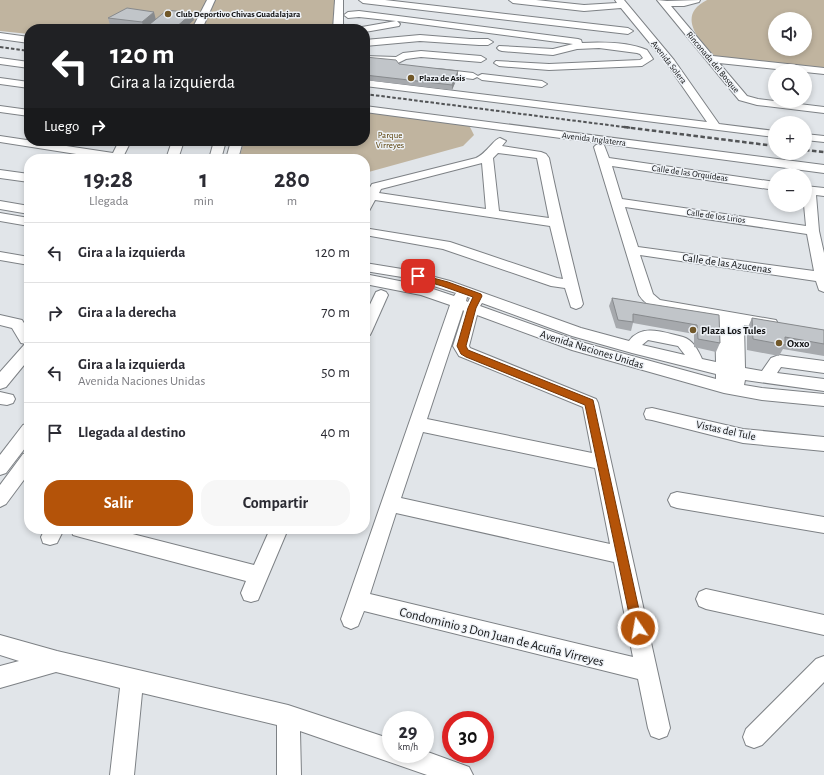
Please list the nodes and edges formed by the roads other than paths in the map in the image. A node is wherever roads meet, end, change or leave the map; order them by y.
1 (211, 0) edge
2 (339, 0) edge
3 (363, 0) edge
4 (468, 0) edge
5 (513, 0) edge
6 (595, 0) edge
7 (696, 0) edge
8 (621, 2) edge
9 (663, 2) edge
10 (564, 6) junction
11 (584, 8) junction
12 (462, 12) junction
13 (348, 15) dead end
14 (388, 22) junction
15 (199, 24) edge
16 (338, 24) edge
17 (578, 26) junction
18 (370, 27) edge
19 (686, 30) junction
20 (628, 31) dead end
21 (494, 32) junction
22 (505, 33) junction
23 (0, 36) edge
24 (24, 39) edge
25 (370, 43) edge
26 (565, 45) junction
27 (502, 48) junction
28 (711, 59) junction
29 (370, 60) edge
30 (0, 61) edge
31 (490, 63) junction
32 (24, 64) edge
33 (430, 71) edge
34 (824, 71) edge
35 (478, 77) junction
36 (4, 82) edge
37 (24, 84) edge
38 (370, 84) edge
39 (542, 84) dead end
40 (469, 87) junction
41 (487, 88) junction
42 (0, 94) edge
43 (454, 94) junction
44 (501, 99) junction
45 (0, 109) edge
46 (370, 110) edge
47 (824, 110) edge
48 (24, 112) edge
49 (716, 126) junction
50 (768, 133) edge
51 (504, 134) dead end
52 (812, 138) edge
53 (0, 139) edge
54 (824, 140) edge
55 (24, 143) edge
56 (43, 146) edge
57 (600, 147) dead end
58 (492, 153) junction
59 (92, 154) edge
60 (604, 161) junction
61 (824, 169) edge
62 (0, 174) edge
63 (24, 177) edge
64 (768, 185) edge
65 (812, 191) edge
66 (824, 192) edge
67 (370, 198) edge
68 (618, 202) junction
69 (370, 203) edge
70 (0, 205) edge
71 (24, 209) edge
72 (811, 212) edge
73 (493, 213) junction
74 (0, 217) edge
75 (24, 221) edge
76 (556, 223) junction
77 (814, 231) junction
78 (370, 237) edge
79 (632, 250) junction
80 (0, 256) edge
81 (24, 260) edge
82 (370, 268) edge
83 (370, 280) edge
84 (823, 282) edge
85 (572, 284) junction
86 (381, 295) dead end
87 (468, 299) junction
88 (576, 304) dead end
89 (370, 317) edge
90 (729, 317) junction
91 (0, 320) edge
92 (783, 326) edge
93 (24, 336) edge
94 (598, 346) junction
95 (24, 354) edge
96 (824, 367) edge
97 (730, 372) junction
98 (766, 377) junction
99 (0, 383) edge
100 (824, 385) edge
101 (731, 389) junction
102 (824, 400) edge
103 (652, 414) dead end
104 (417, 424) junction
105 (24, 437) edge
106 (824, 444) edge
107 (602, 462) junction
108 (24, 466) edge
109 (0, 468) edge
110 (0, 499) edge
111 (677, 500) dead end
112 (390, 504) junction
113 (824, 525) edge
114 (99, 534) edge
115 (277, 534) edge
116 (622, 555) junction
117 (259, 575) junction
118 (251, 593) dead end
119 (706, 599) dead end
120 (824, 625) edge
121 (0, 645) edge
122 (57, 662) junction
123 (824, 667) edge
124 (647, 671) junction
125 (0, 678) edge
126 (132, 680) junction
127 (288, 716) junction
128 (659, 728) dead end
129 (754, 737) dead end
130 (382, 748) edge
131 (426, 763) edge
132 (122, 775) edge
133 (289, 775) edge
134 (461, 775) edge

1 - 15 street
2 - 16 street
3 - 12 street
4 - 12 street
5 - 10 street
6 - 10 street
7 - 9 street
7 - 19 street
8 - 11 street
8 - 49 street, Avenida Solera
9 - 19 street, Rinconada del Bosque
10 - 11 street
11 - 17 street
12 - 17 street
13 - 14 street
14 - 18 street
14 - 21 street
17 - 20 street
19 - 28 street, Rinconada del Bosque
21 - 22 street
21 - 25 street
22 - 26 street
22 - 27 street
23 - 24 street
26 - 27 street
26 - 31 street
27 - 31 street
28 - 34 street
28 - 47 street, Rinconada del Bosque
29 - 31 street
30 - 32 street
31 - 35 street
33 - 35 street
35 - 39 street
35 - 40 street
35 - 41 street
36 - 37 street
36 - 42 street
38 - 43 street
40 - 41 street
40 - 43 street
41 - 44 street
43 - 44 street
44 - 49 street
45 - 48 street
46 - 61 street, Avenida Inglaterra
49 - 50 street
51 - 58 street
52 - 54 street
53 - 55 street
56 - 59 street
57 - 60 street
58 - 67 street
58 - 73 street
58 - 76 street
60 - 64 street, Calle de las Orquídeas
60 - 68 street
62 - 63 street
65 - 66 street
68 - 77 street, Calle de los Lirios
68 - 79 street
69 - 73 street
70 - 71 street
72 - 77 street
73 - 76 street
74 - 75 street
76 - 85 street
77 - 84 street
78 - 85 street
79 - 84 street, Calle de las Azucenas
79 - 90 street
80 - 81 street
82 - 87 street, Avenida Naciones Unidas
83 - 87 street, Avenida Naciones Unidas
85 - 88 street
86 - 89 street
87 - 94 street, Avenida Naciones Unidas
87 - 104 street, Condominio 3 Don Juan de Acuña Virreyes
87 - 107 street
90 - 92 street
90 - 97 street
91 - 93 street
94 - 97 street, Avenida Naciones Unidas
94 - 101 street, Avenida Naciones Unidas
95 - 99 street
96 - 98 street
97 - 98 street
97 - 101 street
98 - 100 street
101 - 102 street, Avenida Naciones Unidas
103 - 106 street, Vistas del Tule
104 - 107 street
104 - 112 street, Condominio 3 Don Juan de Acuña Virreyes
105 - 109 street
107 - 116 street
108 - 110 street
111 - 113 street
112 - 116 street
112 - 124 street, Condominio 3 Don Juan de Acuña Virreyes
114 - 117 street
115 - 117 street
116 - 124 street
117 - 118 street
119 - 120 street
121 - 122 street
122 - 125 street
122 - 126 street
123 - 129 street
124 - 128 street
126 - 127 street
126 - 132 street
127 - 130 street
127 - 133 street
131 - 134 street

